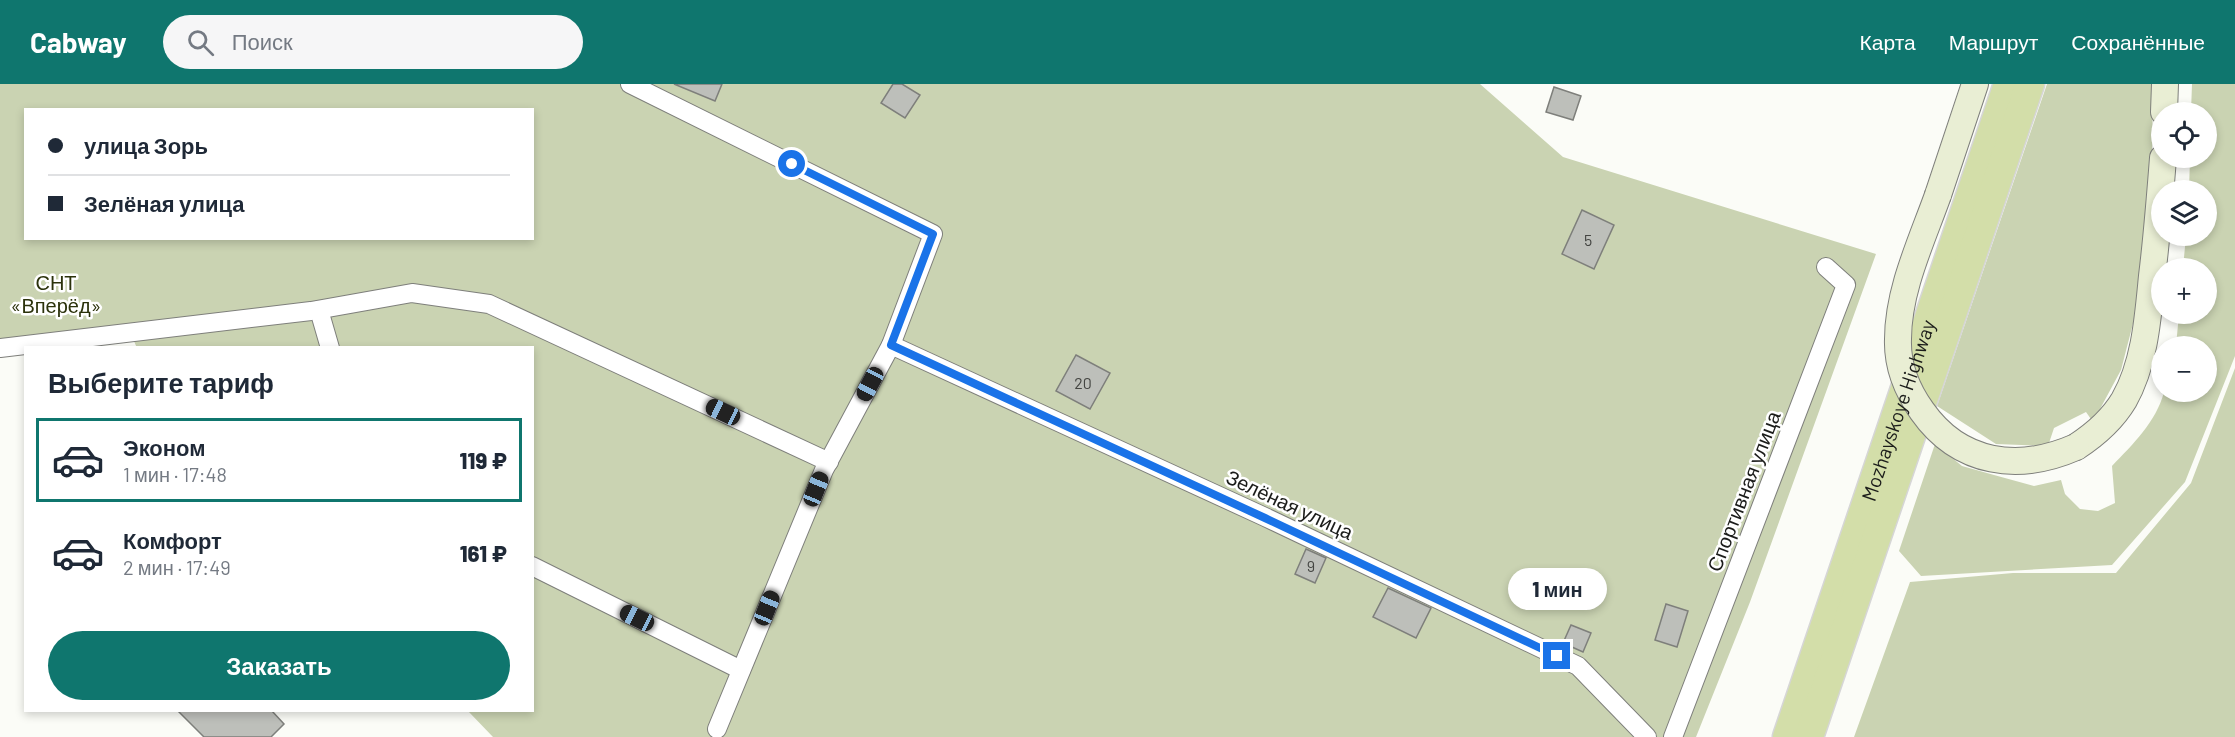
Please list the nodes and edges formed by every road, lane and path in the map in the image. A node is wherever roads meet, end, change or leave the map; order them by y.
1 (630, 84) edge
2 (1975, 84) edge
3 (2008, 84) edge
4 (2030, 84) edge
5 (2165, 84) edge
6 (2164, 102) edge
7 (2162, 168) edge
8 (1826, 267) dead end
9 (319, 310) junction
10 (891, 345) junction
11 (329, 346) edge
12 (0, 348) edge
13 (829, 462) junction
14 (534, 567) edge
15 (741, 670) junction
16 (717, 729) dead end
17 (1647, 737) edge
18 (1673, 737) edge
19 (1787, 737) edge
20 (1809, 737) edge

1 - 10 street
2 - 7 main road, bridge
3 - 19 main road, Mozhayskoye Highway
4 - 20 main road, Mozhayskoye Highway
5 - 6 main road
8 - 18 street, Спортивная улица
9 - 11 street
9 - 12 street
9 - 13 street
10 - 13 street
10 - 17 street, Зелёная улица
13 - 15 street
14 - 15 street
15 - 16 street

